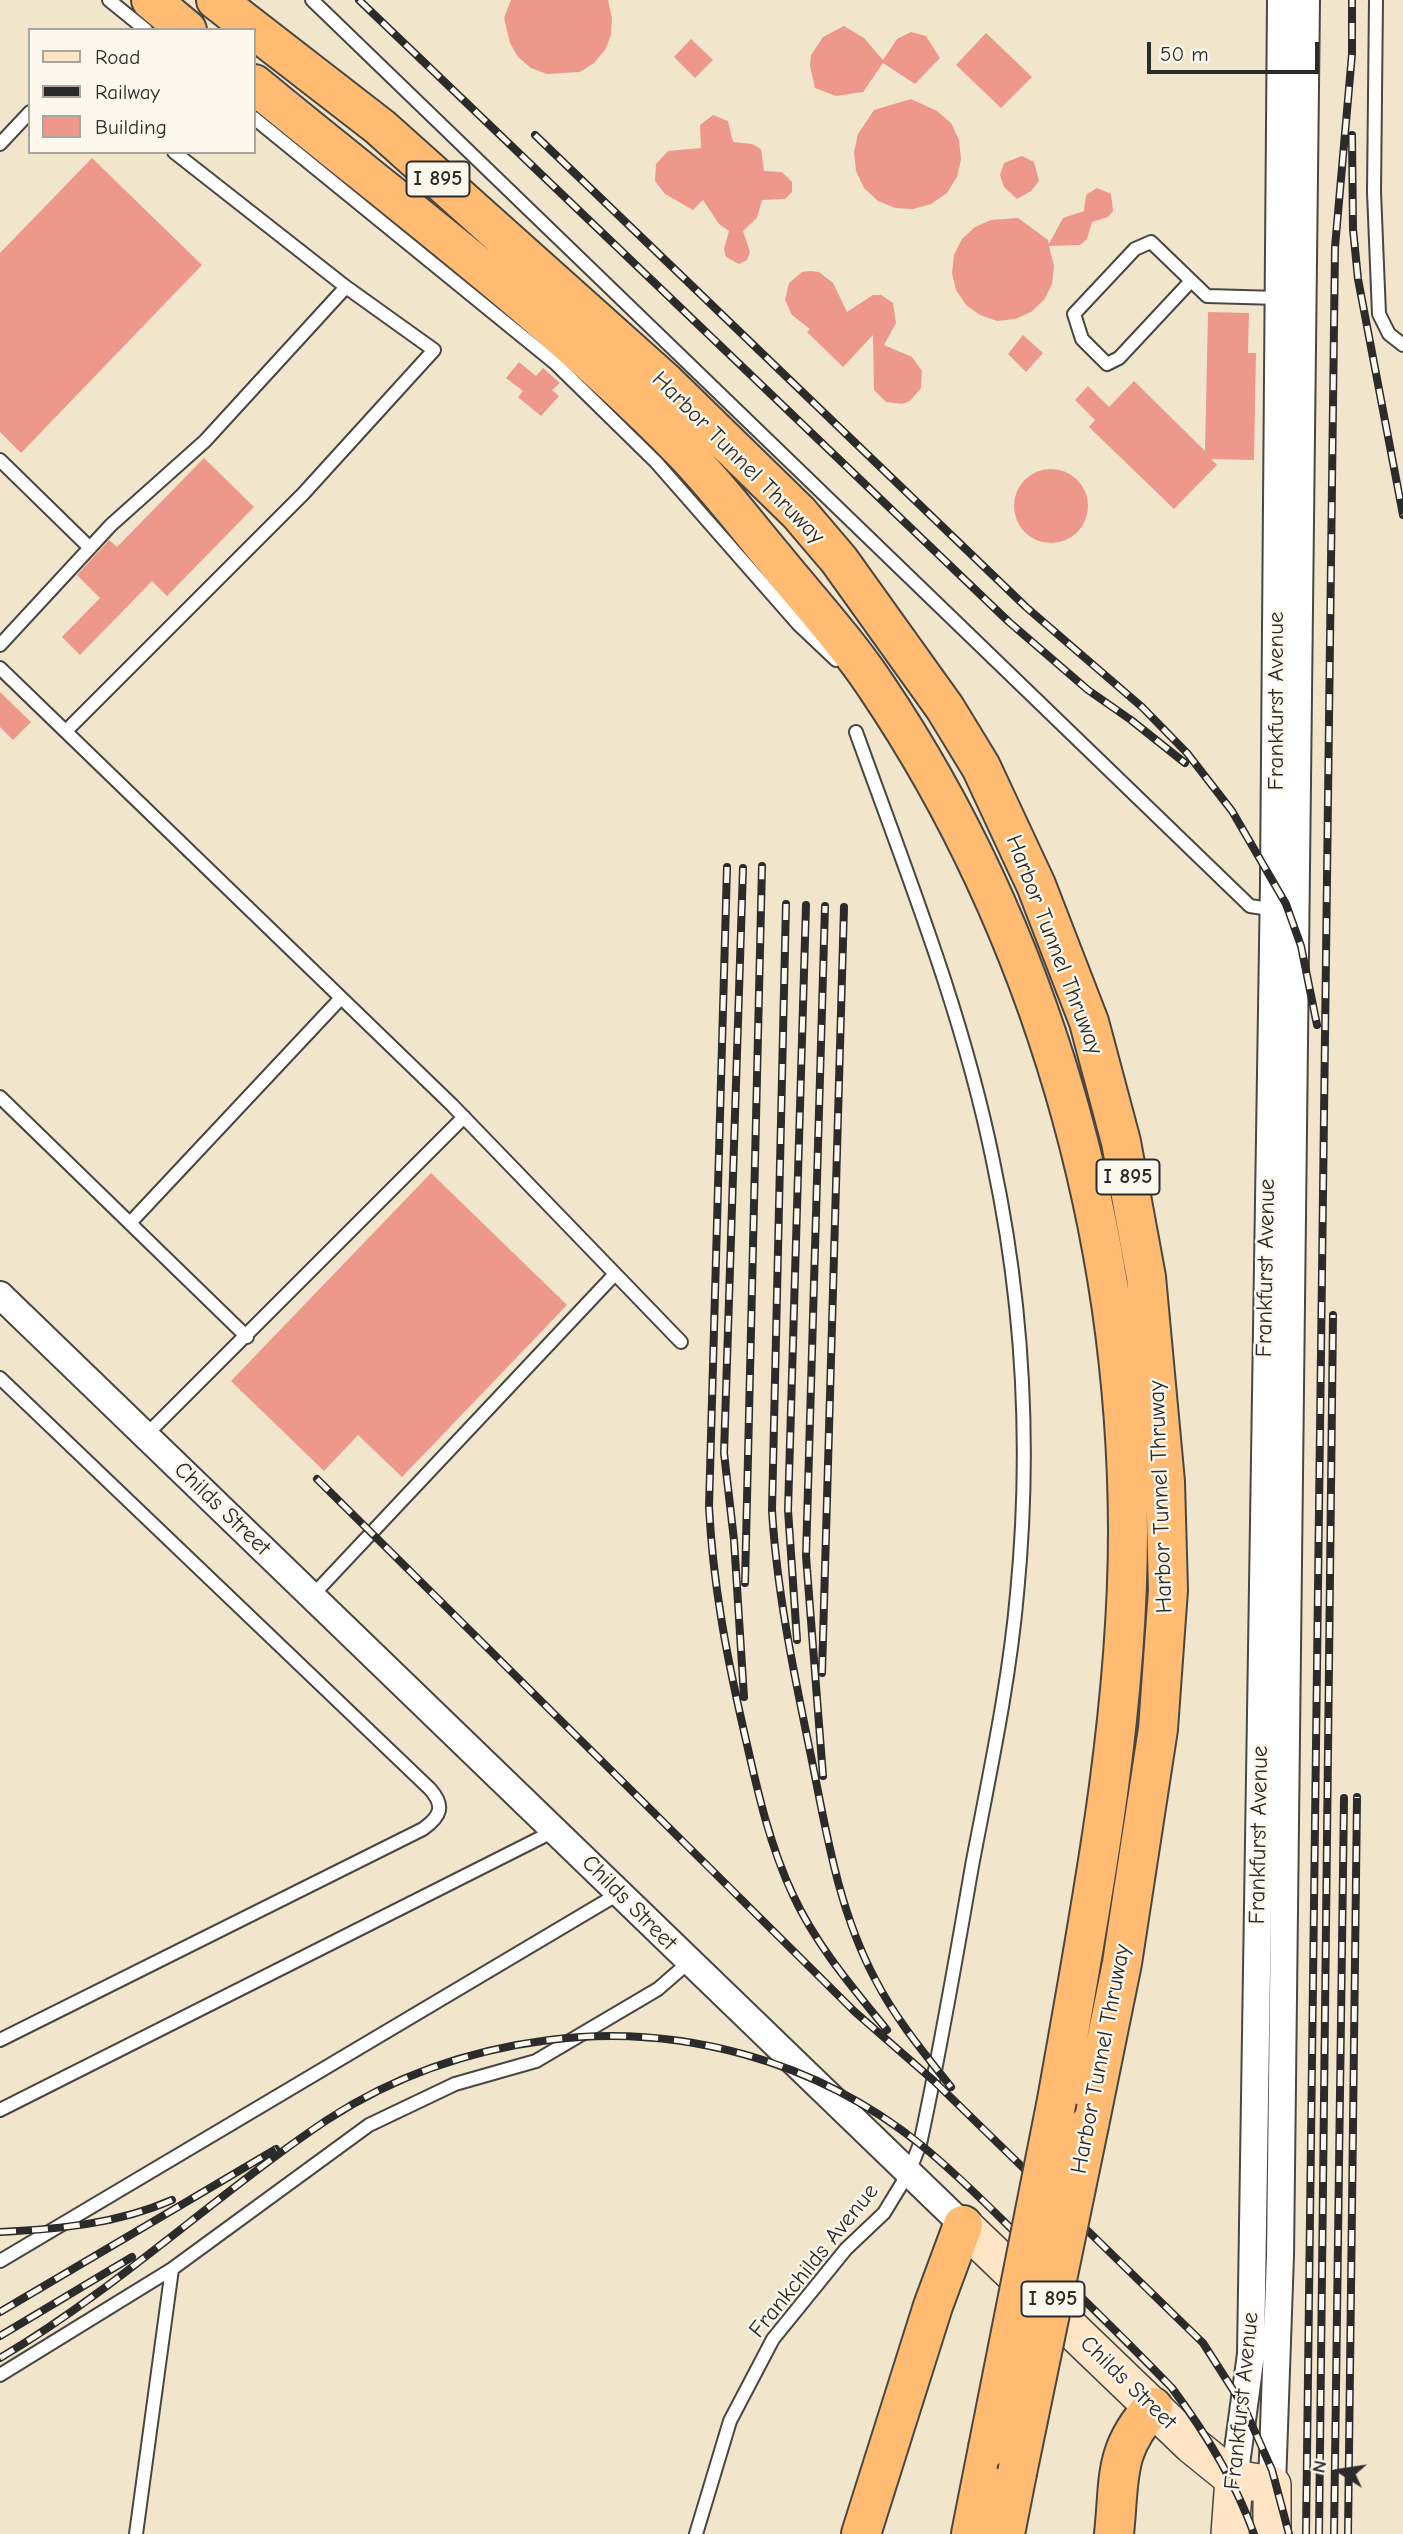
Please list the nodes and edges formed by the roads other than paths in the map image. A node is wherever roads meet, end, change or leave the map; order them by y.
1 (109, 0) edge
2 (151, 0) edge
3 (216, 0) edge
4 (312, 0) edge
5 (1281, 0) edge
6 (1306, 0) edge
7 (1376, 0) edge
8 (144, 28) edge
9 (185, 28) edge
10 (252, 28) edge
11 (256, 31) edge
12 (256, 86) edge
13 (28, 114) edge
14 (256, 120) edge
15 (0, 144) edge
16 (177, 154) edge
17 (1190, 282) junction
18 (346, 287) junction
19 (1279, 298) junction
20 (1403, 345) edge
21 (644, 375) junction
22 (0, 460) edge
23 (90, 548) junction
24 (0, 645) edge
25 (0, 668) edge
26 (65, 731) junction
27 (856, 733) dead end
28 (1284, 911) junction
29 (341, 998) junction
30 (0, 1097) edge
31 (464, 1117) junction
32 (130, 1223) junction
33 (615, 1274) junction
34 (0, 1296) edge
35 (247, 1337) junction
36 (681, 1342) dead end
37 (0, 1378) edge
38 (146, 1435) junction
39 (312, 1596) junction
40 (556, 1830) junction
41 (618, 1894) junction
42 (689, 1962) junction
43 (0, 2040) edge
44 (0, 2109) edge
45 (909, 2172) junction
46 (963, 2225) junction
47 (0, 2261) edge
48 (172, 2269) junction
49 (0, 2375) edge
50 (1153, 2407) junction
51 (1234, 2479) junction
52 (1272, 2485) junction
53 (136, 2534) edge
54 (696, 2534) edge
55 (861, 2534) edge
56 (971, 2534) edge
57 (1005, 2534) edge
58 (1114, 2534) edge
59 (1230, 2534) edge
60 (1272, 2534) edge

1 - 8 lane
2 - 9 highway
3 - 10 highway, Harbor Tunnel Thruway / I 895
4 - 21 lane
5 - 19 street, Frankfurst Avenue
6 - 28 street, Frankfurst Avenue
7 - 20 lane
11 - 21 highway, Harbor Tunnel Thruway / I 895
12 - 21 highway, Harbor Tunnel Thruway / I 895
13 - 15 lane
14 - 21 lane
16 - 18 lane
17 - 17 lane
17 - 19 lane
18 - 23 lane
18 - 26 lane
19 - 28 street, Frankfurst Avenue
21 - 28 lane
21 - 56 highway, Harbor Tunnel Thruway / I 895, bridge
21 - 57 highway, Harbor Tunnel Thruway / I 895, bridge
22 - 23 lane
23 - 24 lane
25 - 26 lane
26 - 29 lane
27 - 45 lane, Frankchilds Avenue
28 - 51 street, Frankfurst Avenue
28 - 52 street, Frankfurst Avenue
29 - 31 lane
29 - 32 lane
30 - 32 lane
31 - 33 lane
31 - 35 lane
32 - 35 lane
33 - 36 lane
33 - 39 lane
34 - 38 street, Childs Street
35 - 38 lane
37 - 43 lane
38 - 39 street, Childs Street
39 - 40 street, Childs Street
40 - 41 street, Childs Street
40 - 44 lane
41 - 42 street, Childs Street
41 - 47 lane
42 - 45 street, Childs Street
42 - 48 lane
45 - 46 street, Childs Street
45 - 54 lane, Frankchilds Avenue
46 - 50 main road, Childs Street
46 - 55 highway
48 - 49 lane
48 - 53 lane
50 - 51 main road, Childs Street
50 - 58 highway
51 - 52 main road
51 - 59 main road, Frankfurst Avenue
52 - 60 main road, Frankfurst Avenue

